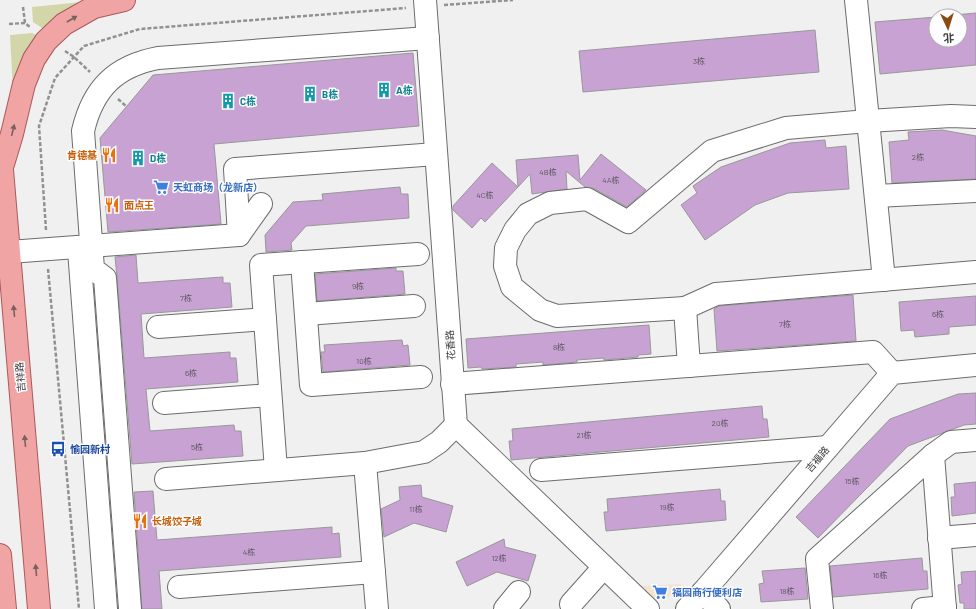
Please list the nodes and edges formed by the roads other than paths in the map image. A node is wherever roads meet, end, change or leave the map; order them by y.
1 (124, 0) edge
2 (856, 0) edge
3 (425, 3) edge
4 (428, 38) junction
5 (976, 117) edge
6 (868, 121) junction
7 (0, 146) edge
8 (436, 154) junction
9 (389, 158) junction
10 (2, 167) junction
11 (346, 172) dead end
12 (976, 191) edge
13 (876, 196) junction
14 (261, 204) dead end
15 (239, 235) junction
16 (84, 247) junction
17 (9, 252) junction
18 (418, 254) dead end
19 (302, 262) junction
20 (976, 272) edge
21 (884, 280) junction
22 (414, 306) dead end
23 (685, 308) junction
24 (306, 314) junction
25 (265, 319) junction
26 (158, 326) dead end
27 (976, 365) edge
28 (689, 366) junction
29 (892, 373) junction
30 (421, 376) dead end
31 (452, 384) junction
32 (270, 395) junction
33 (164, 403) dead end
34 (456, 425) junction
35 (976, 440) edge
36 (828, 447) junction
37 (932, 455) junction
38 (365, 462) junction
39 (276, 470) junction
40 (541, 470) dead end
41 (166, 479) dead end
42 (976, 535) edge
43 (939, 538) junction
44 (0, 555) edge
45 (604, 567) junction
46 (374, 572) junction
47 (179, 587) dead end
48 (519, 592) dead end
49 (703, 592) junction
50 (571, 604) dead end
51 (945, 608) edge
52 (5, 609) edge
53 (39, 609) edge
54 (106, 609) edge
55 (130, 609) edge
56 (377, 609) edge
57 (505, 609) edge
58 (648, 609) edge
59 (687, 609) edge
60 (719, 609) edge
61 (822, 609) edge
62 (923, 609) edge

10 -> 1 main road
2 - 6 street
3 - 4 street, 花香路
4 - 8 street, 花香路
4 - 16 street
5 - 6 street
6 - 13 street
6 - 23 street
7 - 10 main road, 吉祥路
8 - 9 street
8 - 31 street, 花香路
9 - 11 street
9 - 15 street
10 - 17 main road, 吉祥路
12 - 13 street
13 - 21 street
14 - 15 street
15 - 16 street
16 - 17 street
16 - 54 street
16 - 55 street
53 -> 17 main road, 吉祥路
18 - 19 street
19 - 24 street
19 - 25 street
20 - 21 street
21 - 23 street
22 - 24 street
23 - 28 street
24 - 30 street
25 - 26 street
25 - 32 street
27 - 29 street
28 - 29 street
28 - 31 street
29 - 36 street, 吉福路
31 - 34 street, 花香路
32 - 33 street
32 - 39 street
34 - 38 street
34 - 45 street
35 - 37 street
36 - 40 street
36 - 49 street, 吉福路
37 - 43 street
37 - 61 street
38 - 39 street
38 - 46 street
39 - 41 street
42 - 43 street
43 - 51 street
44 - 52 main road
45 - 50 street
45 - 58 street
46 - 47 street
46 - 56 street
48 - 57 street
49 - 59 street, 吉福路
49 - 60 street
51 - 62 street

